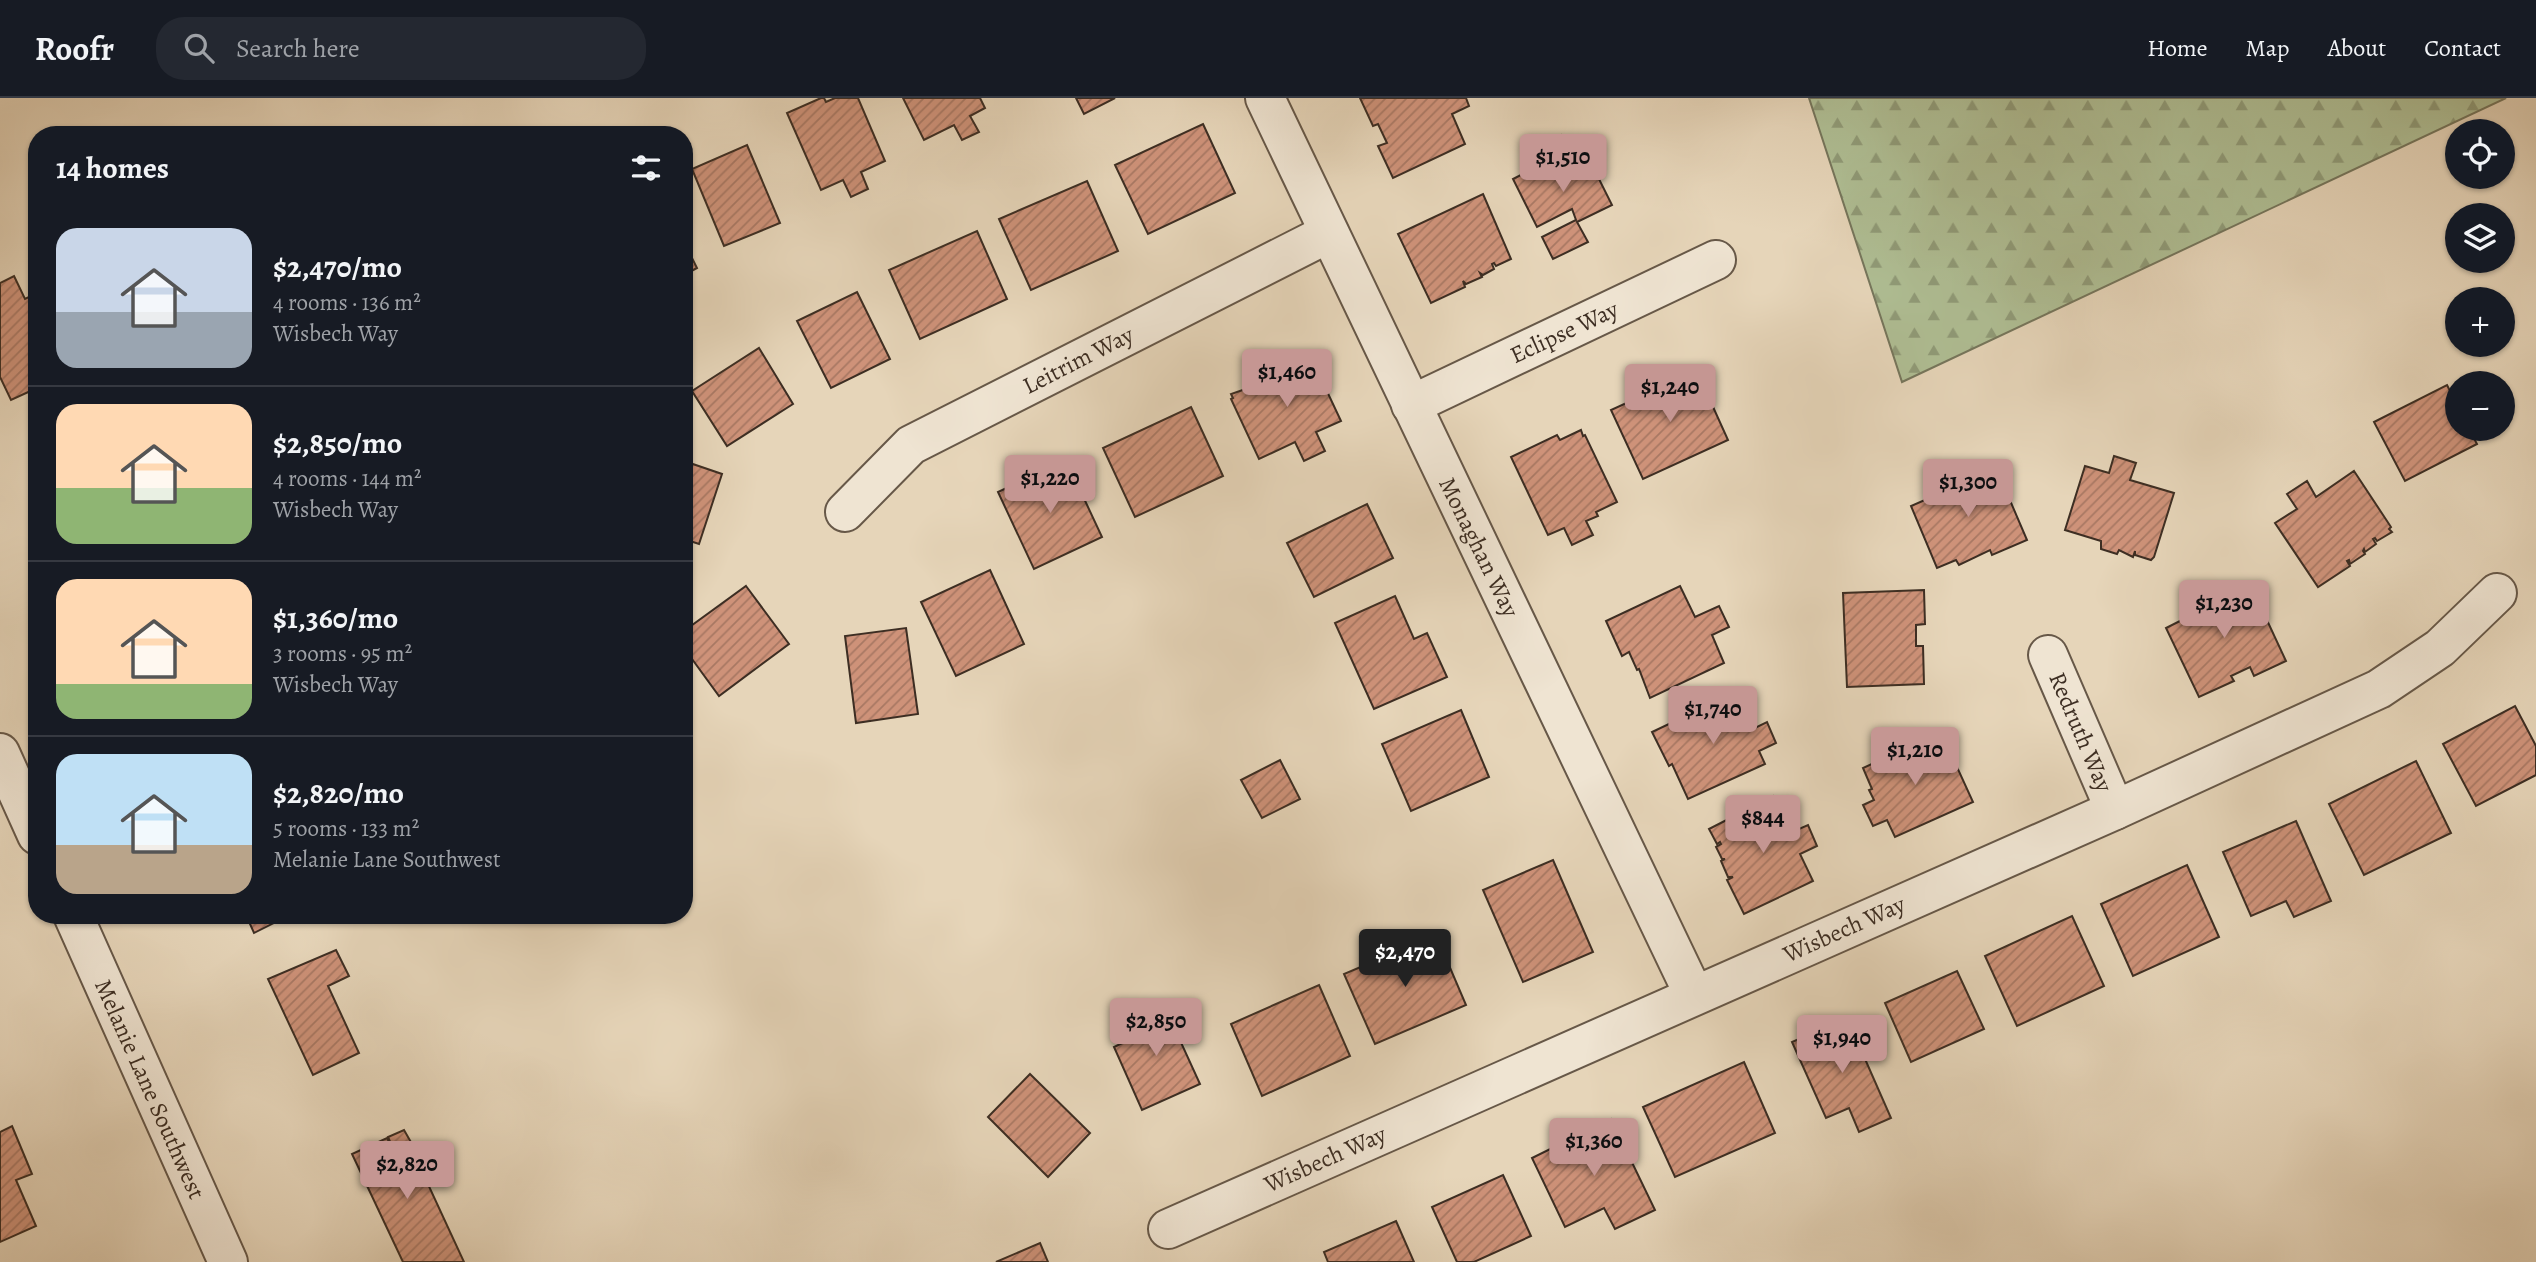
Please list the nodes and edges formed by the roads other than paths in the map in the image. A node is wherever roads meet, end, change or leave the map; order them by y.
1 (1265, 98) edge
2 (1329, 233) junction
3 (1716, 260) dead end
4 (1411, 405) junction
5 (845, 512) dead end
6 (2497, 593) dead end
7 (2048, 655) dead end
8 (0, 753) edge
9 (2115, 810) junction
10 (28, 815) edge
11 (77, 924) edge
12 (1694, 995) junction
13 (1168, 1229) dead end
14 (228, 1262) edge

1 - 2 street, Monaghan Way
2 - 4 street, Monaghan Way
2 - 5 street, Leitrim Way
3 - 4 street, Eclipse Way
4 - 12 street, Monaghan Way
6 - 9 street, Wisbech Way
7 - 9 street, Redruth Way
8 - 10 street
9 - 12 street, Wisbech Way
11 - 14 street, Melanie Lane Southwest
12 - 13 street, Wisbech Way

